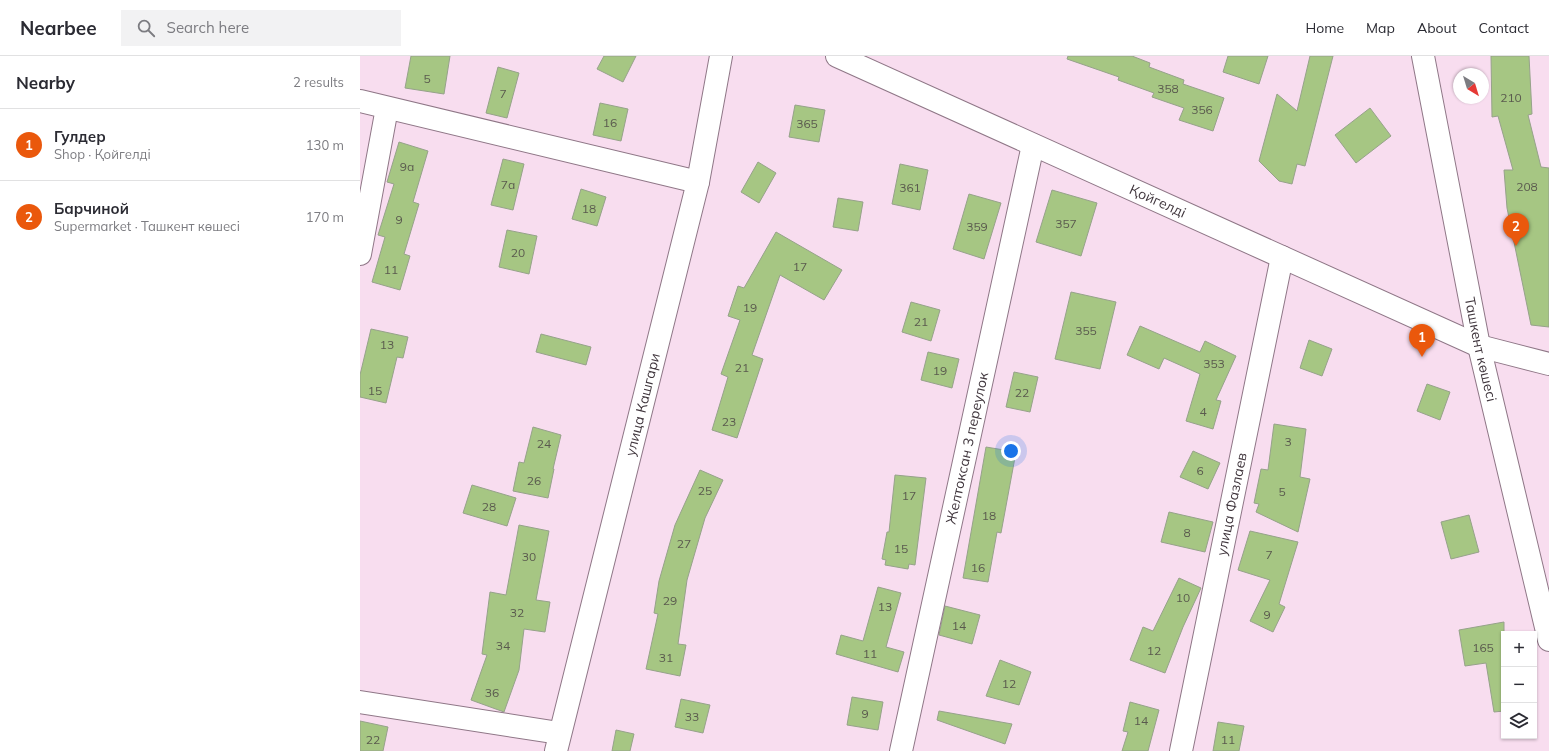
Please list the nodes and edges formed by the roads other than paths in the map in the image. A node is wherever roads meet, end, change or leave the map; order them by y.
1 (721, 56) edge
2 (837, 56) edge
3 (1423, 56) edge
4 (360, 101) edge
5 (387, 108) junction
6 (1033, 144) junction
7 (698, 182) junction
8 (360, 254) edge
9 (1282, 257) junction
10 (1479, 346) junction
11 (1549, 364) edge
12 (1549, 640) edge
13 (360, 702) edge
14 (558, 742) edge
15 (901, 751) edge
16 (1181, 751) edge

1 - 7 street, улица Кашгари
2 - 6 street, Қойгелді
3 - 10 street, Ташкент көшесі
4 - 5 street
5 - 7 street
5 - 8 street
6 - 9 street, Қойгелді
6 - 15 street, Желтоксан 3 переулок
7 - 14 street, улица Кашгари
9 - 10 street, Қойгелді
9 - 16 street, улица Фазлаев
10 - 11 street, Қойгелді
10 - 12 street, Ташкент көшесі
13 - 14 street

